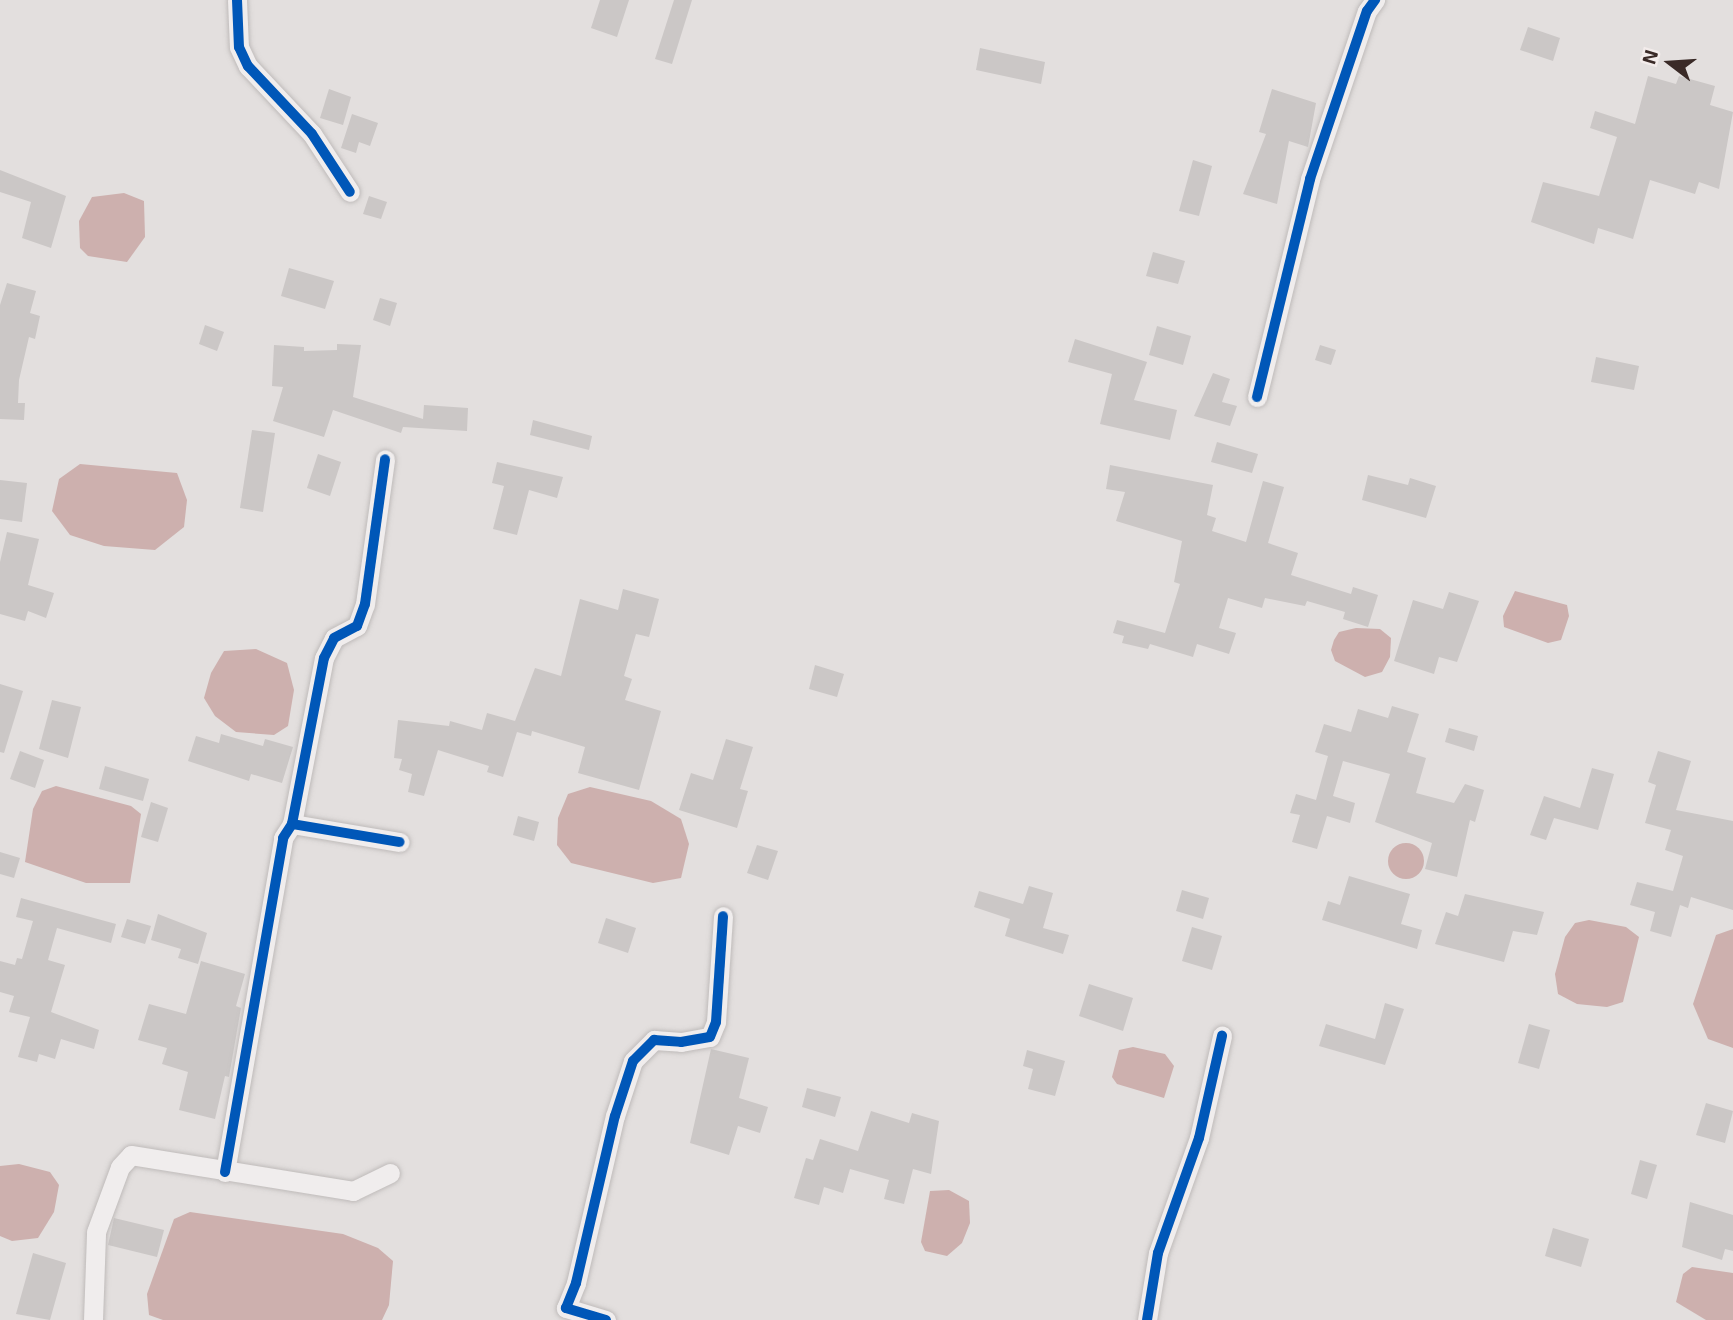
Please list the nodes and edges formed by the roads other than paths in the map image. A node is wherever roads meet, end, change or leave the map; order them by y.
1 (237, 0) edge
2 (1375, 0) edge
3 (350, 192) dead end
4 (1257, 397) dead end
5 (385, 458) dead end
6 (292, 824) junction
7 (400, 842) dead end
8 (723, 916) dead end
9 (1222, 1036) dead end
10 (225, 1171) junction
11 (390, 1172) dead end
12 (93, 1320) edge
13 (606, 1320) edge
14 (1147, 1320) edge

1 - 3 street
2 - 4 street
5 - 6 street
6 - 7 street
6 - 10 street
8 - 13 street
9 - 14 street
10 - 11 street
10 - 12 street

